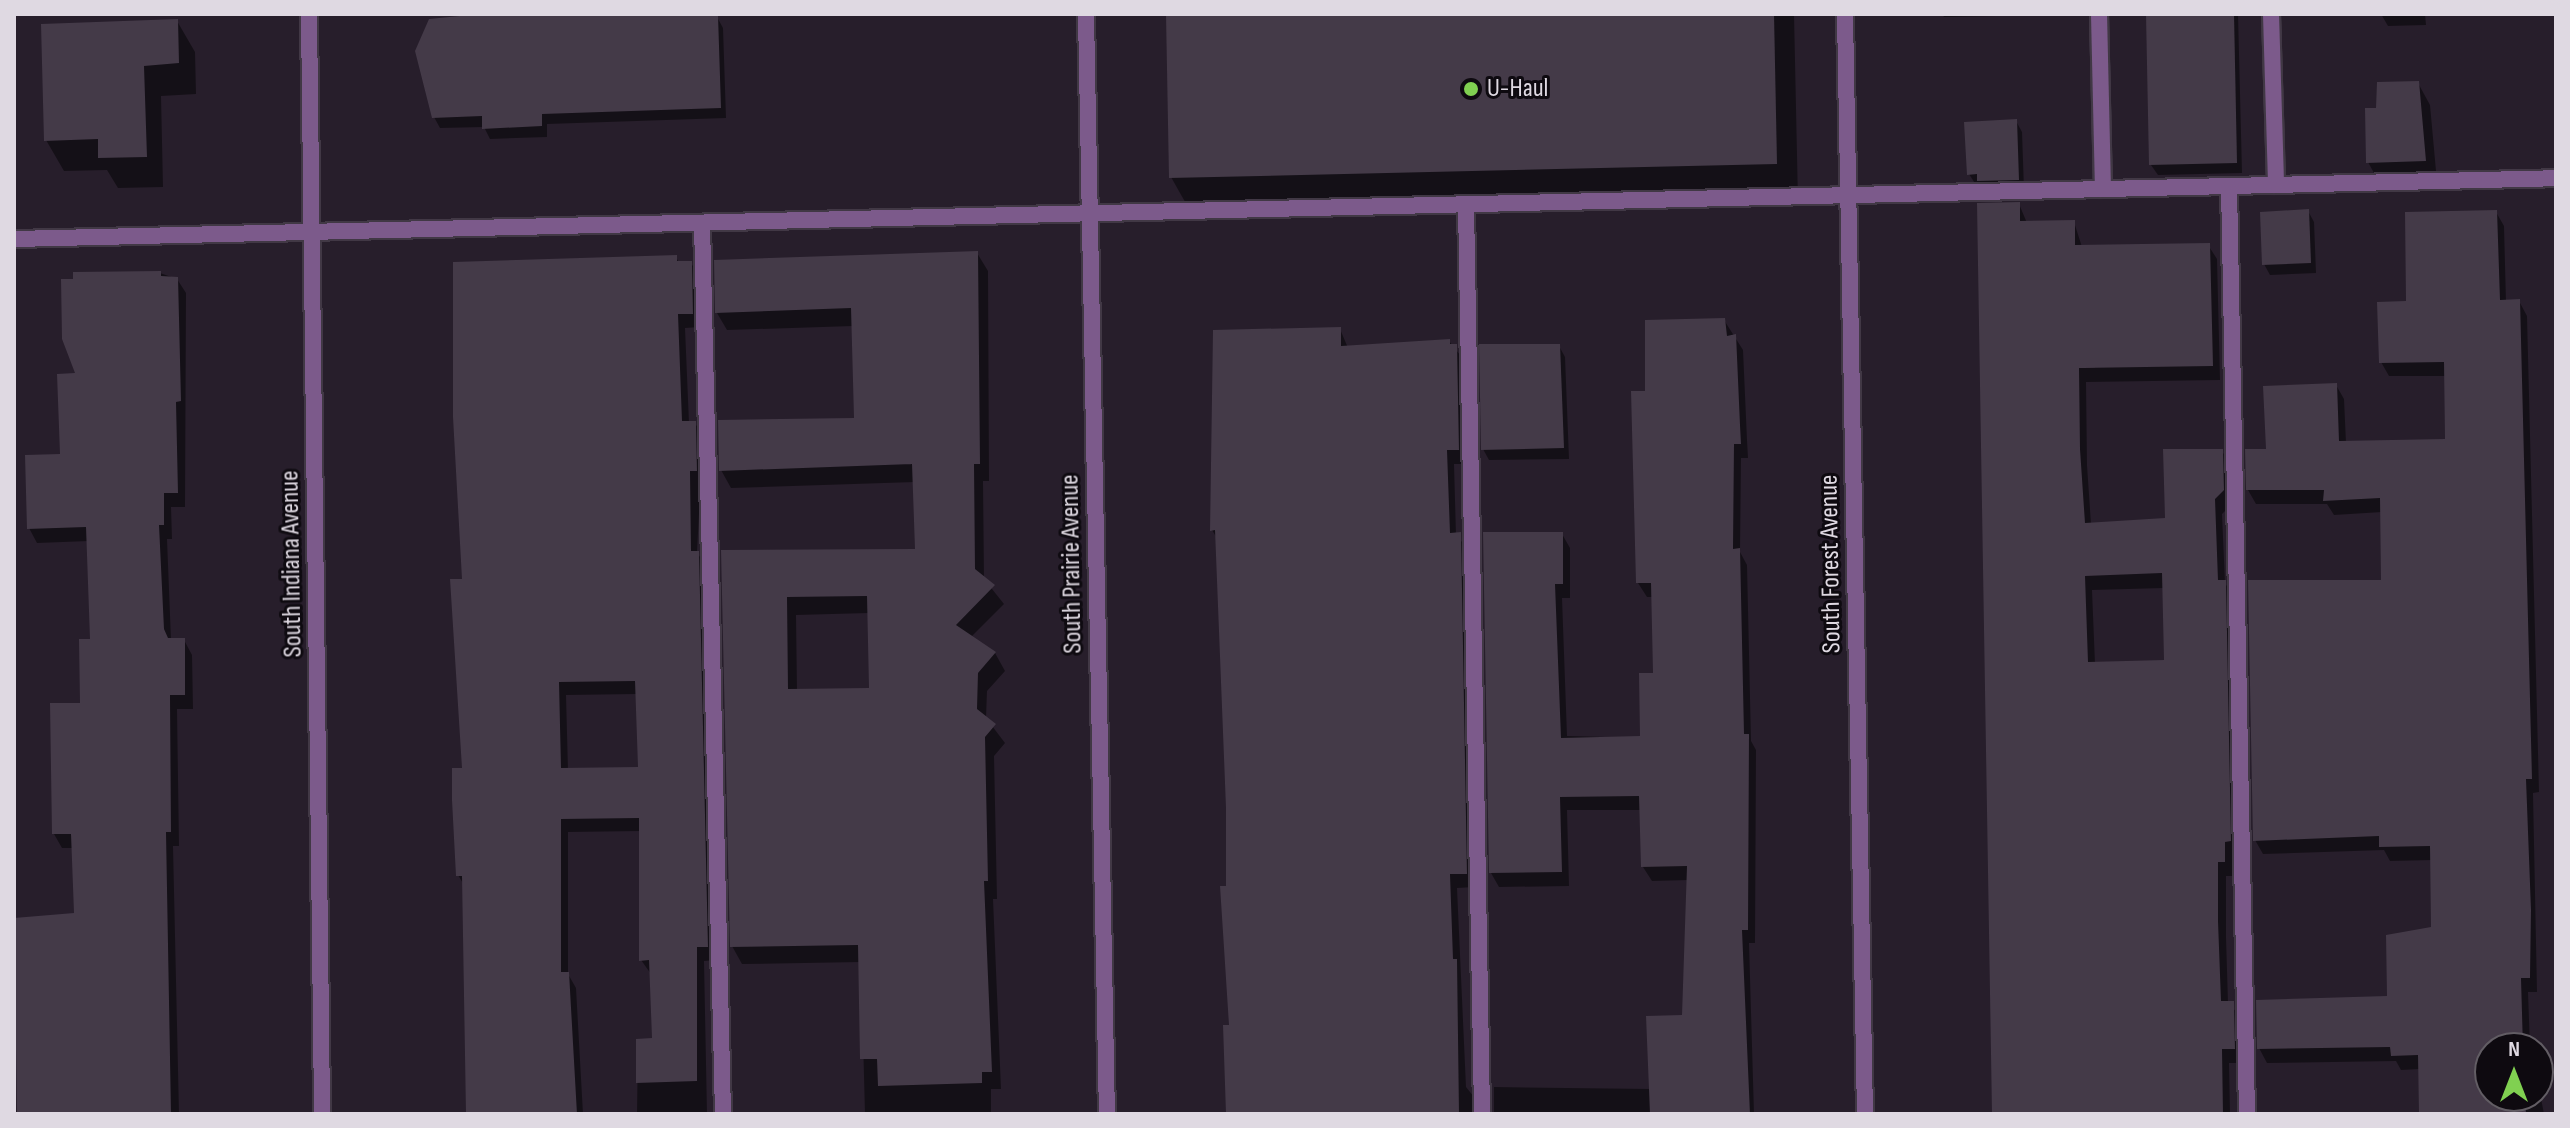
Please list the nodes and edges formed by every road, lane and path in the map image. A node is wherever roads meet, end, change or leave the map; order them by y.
1 (309, 14) edge
2 (1086, 14) edge
3 (1845, 14) edge
4 (2099, 14) edge
5 (2271, 14) edge
6 (2556, 178) edge
7 (2276, 185) junction
8 (2229, 186) junction
9 (2103, 189) junction
10 (1848, 195) junction
11 (1466, 204) junction
12 (1090, 213) junction
13 (702, 223) junction
14 (312, 232) junction
15 (14, 239) edge
16 (322, 1114) edge
17 (723, 1114) edge
18 (1107, 1114) edge
19 (1482, 1114) edge
20 (1865, 1114) edge
21 (2247, 1114) edge

1 - 14 street, South Indiana Avenue
2 - 12 street, South Prairie Avenue
3 - 10 street, South Forest Avenue
4 - 9 street
5 - 7 street
6 - 7 street
7 - 8 street
8 - 9 street
8 - 21 street
9 - 10 street
10 - 11 street
10 - 20 street, South Forest Avenue
11 - 12 street
11 - 19 street
12 - 13 street
12 - 18 street, South Prairie Avenue
13 - 14 street
13 - 17 street
14 - 15 street
14 - 16 street, South Indiana Avenue

